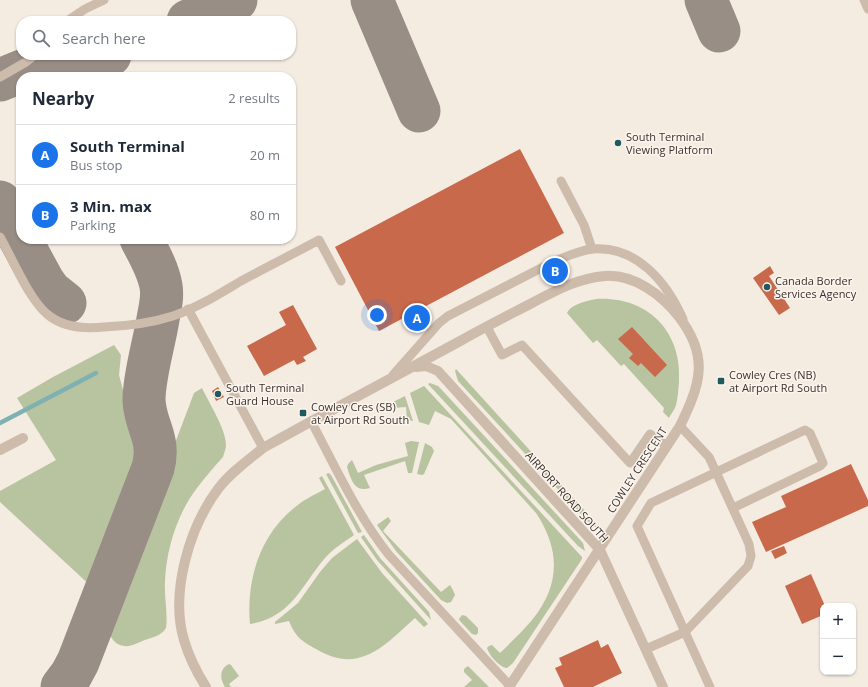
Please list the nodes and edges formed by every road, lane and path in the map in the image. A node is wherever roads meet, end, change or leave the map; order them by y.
1 (104, 0) edge
2 (864, 0) edge
3 (868, 8) edge
4 (73, 16) edge
5 (29, 60) edge
6 (0, 77) edge
7 (561, 181) dead end
8 (0, 236) edge
9 (592, 249) junction
10 (341, 281) dead end
11 (188, 309) junction
12 (487, 327) junction
13 (692, 336) junction
14 (407, 370) junction
15 (387, 381) junction
16 (311, 421) junction
17 (680, 426) junction
18 (23, 438) dead end
19 (667, 446) junction
20 (263, 448) junction
21 (0, 450) edge
22 (716, 472) junction
23 (733, 508) junction
24 (600, 550) junction
25 (685, 632) junction
26 (646, 649) junction
27 (206, 687) edge
28 (510, 687) edge
29 (663, 687) edge
30 (710, 687) edge

1 - 4 lane
2 - 3 lane
5 - 6 lane
7 - 9 lane
8 - 11 lane
9 - 13 lane, COWLEY CRESCENT
9 - 15 lane, COWLEY CRESCENT
10 - 11 lane
11 - 20 lane
12 - 13 street, COWLEY CRESCENT
12 - 14 street, COWLEY CRESCENT
12 - 19 lane
13 - 17 street, COWLEY CRESCENT
14 - 15 street, COWLEY CRESCENT
14 - 24 street, AIRPORT ROAD SOUTH
15 - 16 street, COWLEY CRESCENT
16 - 20 street, COWLEY CRESCENT
16 - 28 lane
17 - 19 street, COWLEY CRESCENT
17 - 22 lane
18 - 21 street
19 - 24 street, COWLEY CRESCENT
20 - 27 street, COWLEY CRESCENT
22 - 23 lane
22 - 23 lane
22 - 25 lane
23 - 25 lane
24 - 26 street, AIRPORT ROAD SOUTH
24 - 28 street, COWLEY CRESCENT
25 - 26 lane
25 - 30 lane
26 - 29 street, AIRPORT ROAD SOUTH

